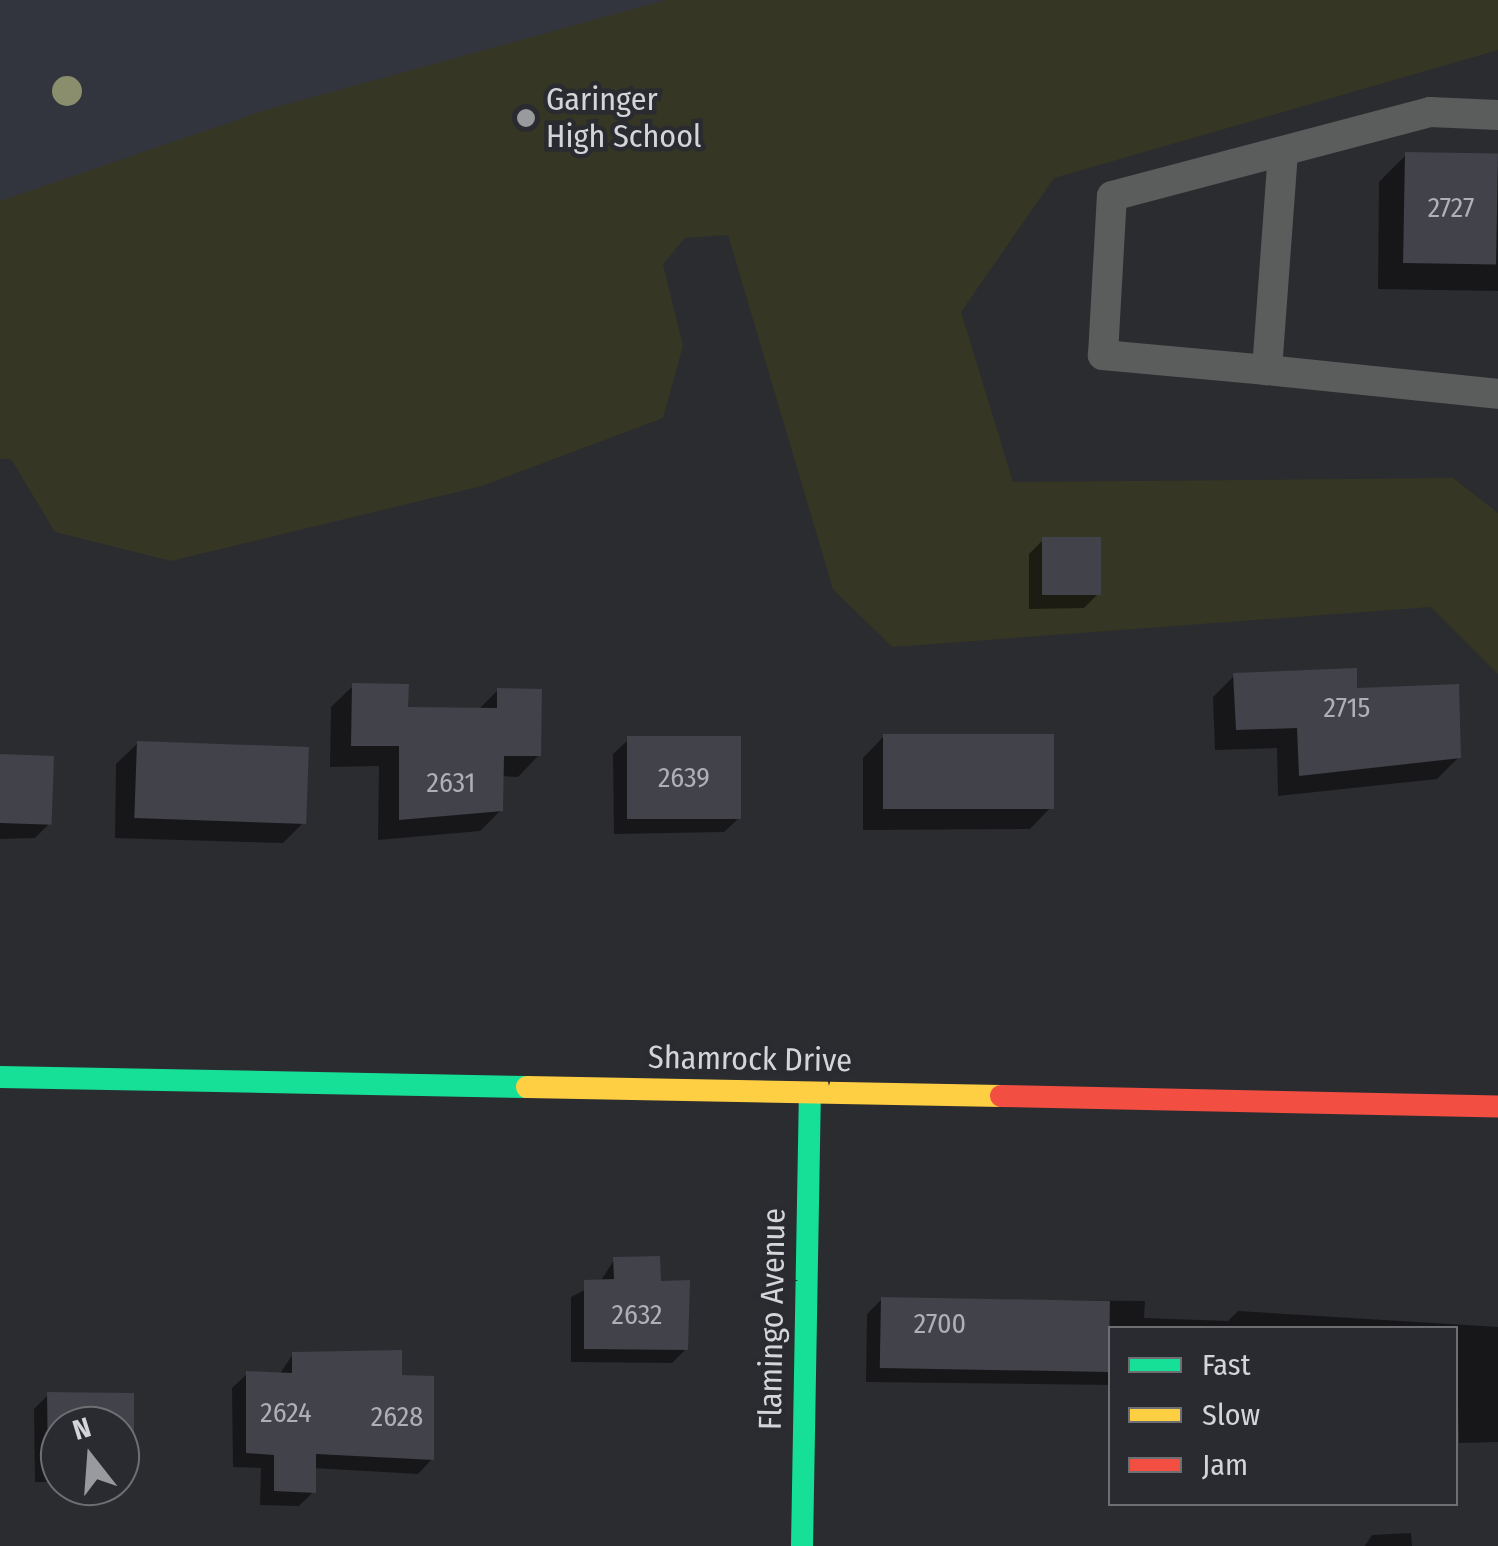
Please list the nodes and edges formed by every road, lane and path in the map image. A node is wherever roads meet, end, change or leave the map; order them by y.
1 (1498, 115) edge
2 (1283, 152) junction
3 (1267, 370) junction
4 (1498, 394) edge
5 (0, 1077) edge
6 (810, 1093) junction
7 (1498, 1106) edge
8 (802, 1546) edge

1 - 2 lane
2 - 3 lane
2 - 3 lane
3 - 4 lane
5 - 6 street, Shamrock Drive
6 - 7 street, Shamrock Drive
6 - 8 street, Flamingo Avenue

